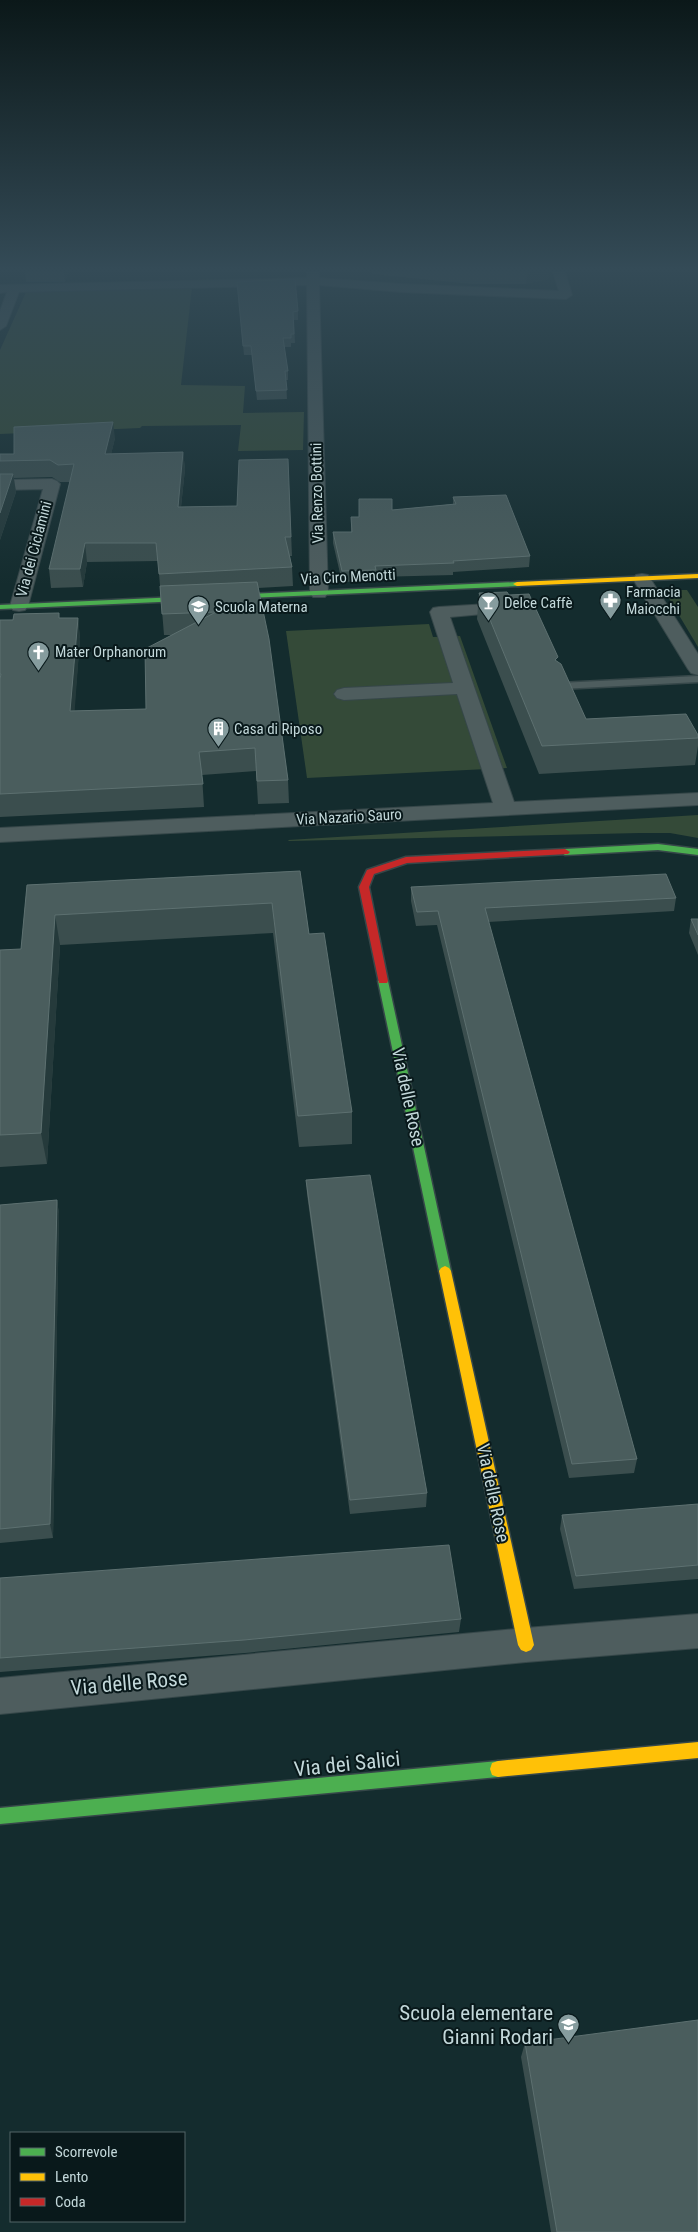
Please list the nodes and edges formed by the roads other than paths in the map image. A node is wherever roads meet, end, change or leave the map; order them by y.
1 (315, 376) edge
2 (0, 485) edge
3 (698, 576) edge
4 (642, 579) junction
5 (319, 593) junction
6 (19, 606) junction
7 (0, 607) edge
8 (488, 609) edge
9 (698, 670) edge
10 (698, 679) edge
11 (560, 686) edge
12 (466, 688) junction
13 (344, 694) dead end
14 (698, 799) edge
15 (506, 809) junction
16 (0, 835) edge
17 (698, 852) edge
18 (698, 1631) edge
19 (526, 1645) junction
20 (0, 1696) edge
21 (698, 1750) edge
22 (0, 1816) edge

1 - 5 street, Via Renzo Bottini
2 - 6 street, Via dei Ciclamini
3 - 4 street, Via Ciro Menotti
4 - 5 street, Via Ciro Menotti
4 - 9 street
5 - 6 street, Via Ciro Menotti
6 - 7 street, Via Ciro Menotti
8 - 12 street
10 - 11 lane
12 - 13 street
12 - 15 street
14 - 15 street, Via Nazario Sauro
15 - 16 street, Via Nazario Sauro
17 - 19 street, Via delle Rose
18 - 19 street, Via delle Rose
19 - 20 street, Via delle Rose
21 - 22 street, Via dei Salici

